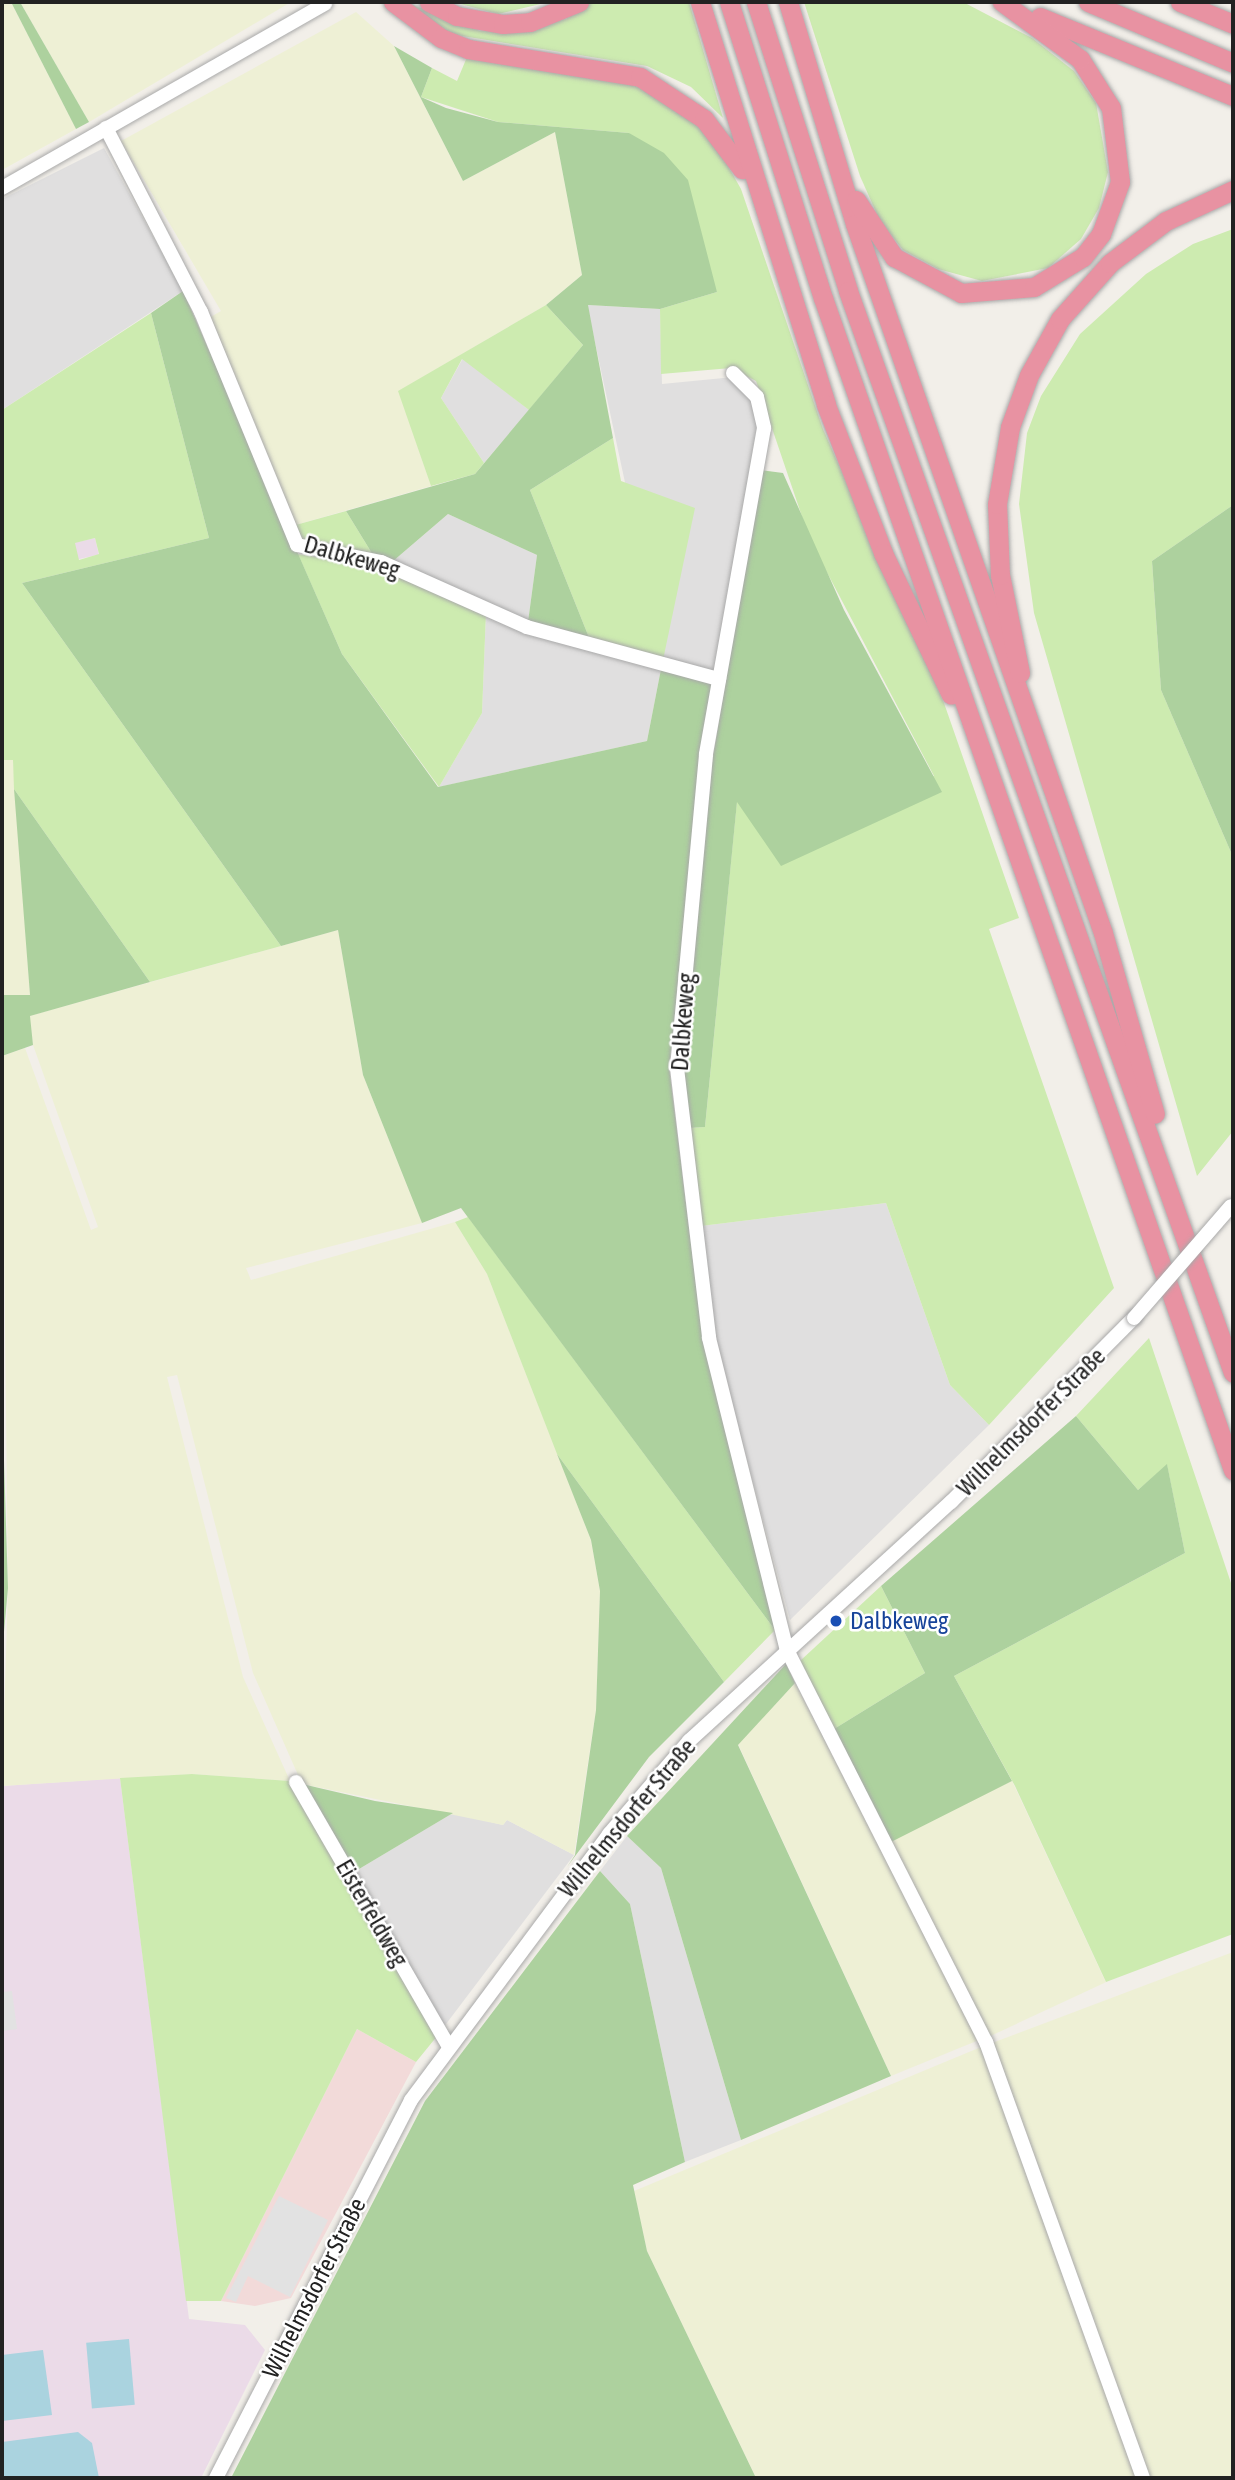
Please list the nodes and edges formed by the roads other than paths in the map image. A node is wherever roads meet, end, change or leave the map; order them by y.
1 (393, 2) edge
2 (429, 2) edge
3 (579, 2) edge
4 (700, 2) edge
5 (729, 2) edge
6 (756, 2) edge
7 (788, 2) edge
8 (1003, 2) edge
9 (1088, 2) edge
10 (1180, 2) edge
11 (325, 4) dead end
12 (1233, 24) edge
13 (1233, 63) edge
14 (1233, 96) edge
15 (106, 128) junction
16 (840, 168) junction
17 (2, 188) edge
18 (1233, 190) edge
19 (762, 213) junction
20 (733, 373) dead end
21 (719, 679) junction
22 (1043, 766) junction
23 (993, 781) junction
24 (1165, 1174) junction
25 (1232, 1204) edge
26 (1233, 1373) edge
27 (1233, 1470) edge
28 (787, 1650) junction
29 (296, 1782) dead end
30 (448, 2045) junction
31 (216, 2478) edge
32 (1143, 2478) edge

1 - 19 highway
2 - 3 highway
4 - 19 highway
5 - 23 highway
6 - 24 highway
7 - 16 highway
8 - 14 highway
8 - 16 highway
9 - 13 highway
10 - 12 highway
11 - 15 street
15 - 17 street
15 - 21 street, Dalbkeweg
16 - 22 highway
18 - 22 highway
19 - 23 highway
20 - 21 street, Dalbkeweg
21 - 28 street, Dalbkeweg
22 - 24 highway
23 - 27 highway
24 - 26 highway
25 - 28 street, Wilhelmsdorfer Straße, bridge
28 - 30 street, Wilhelmsdorfer Straße
28 - 32 street, Dalbkeweg
29 - 30 street, Eisterfeldweg
30 - 31 street, Wilhelmsdorfer Straße

